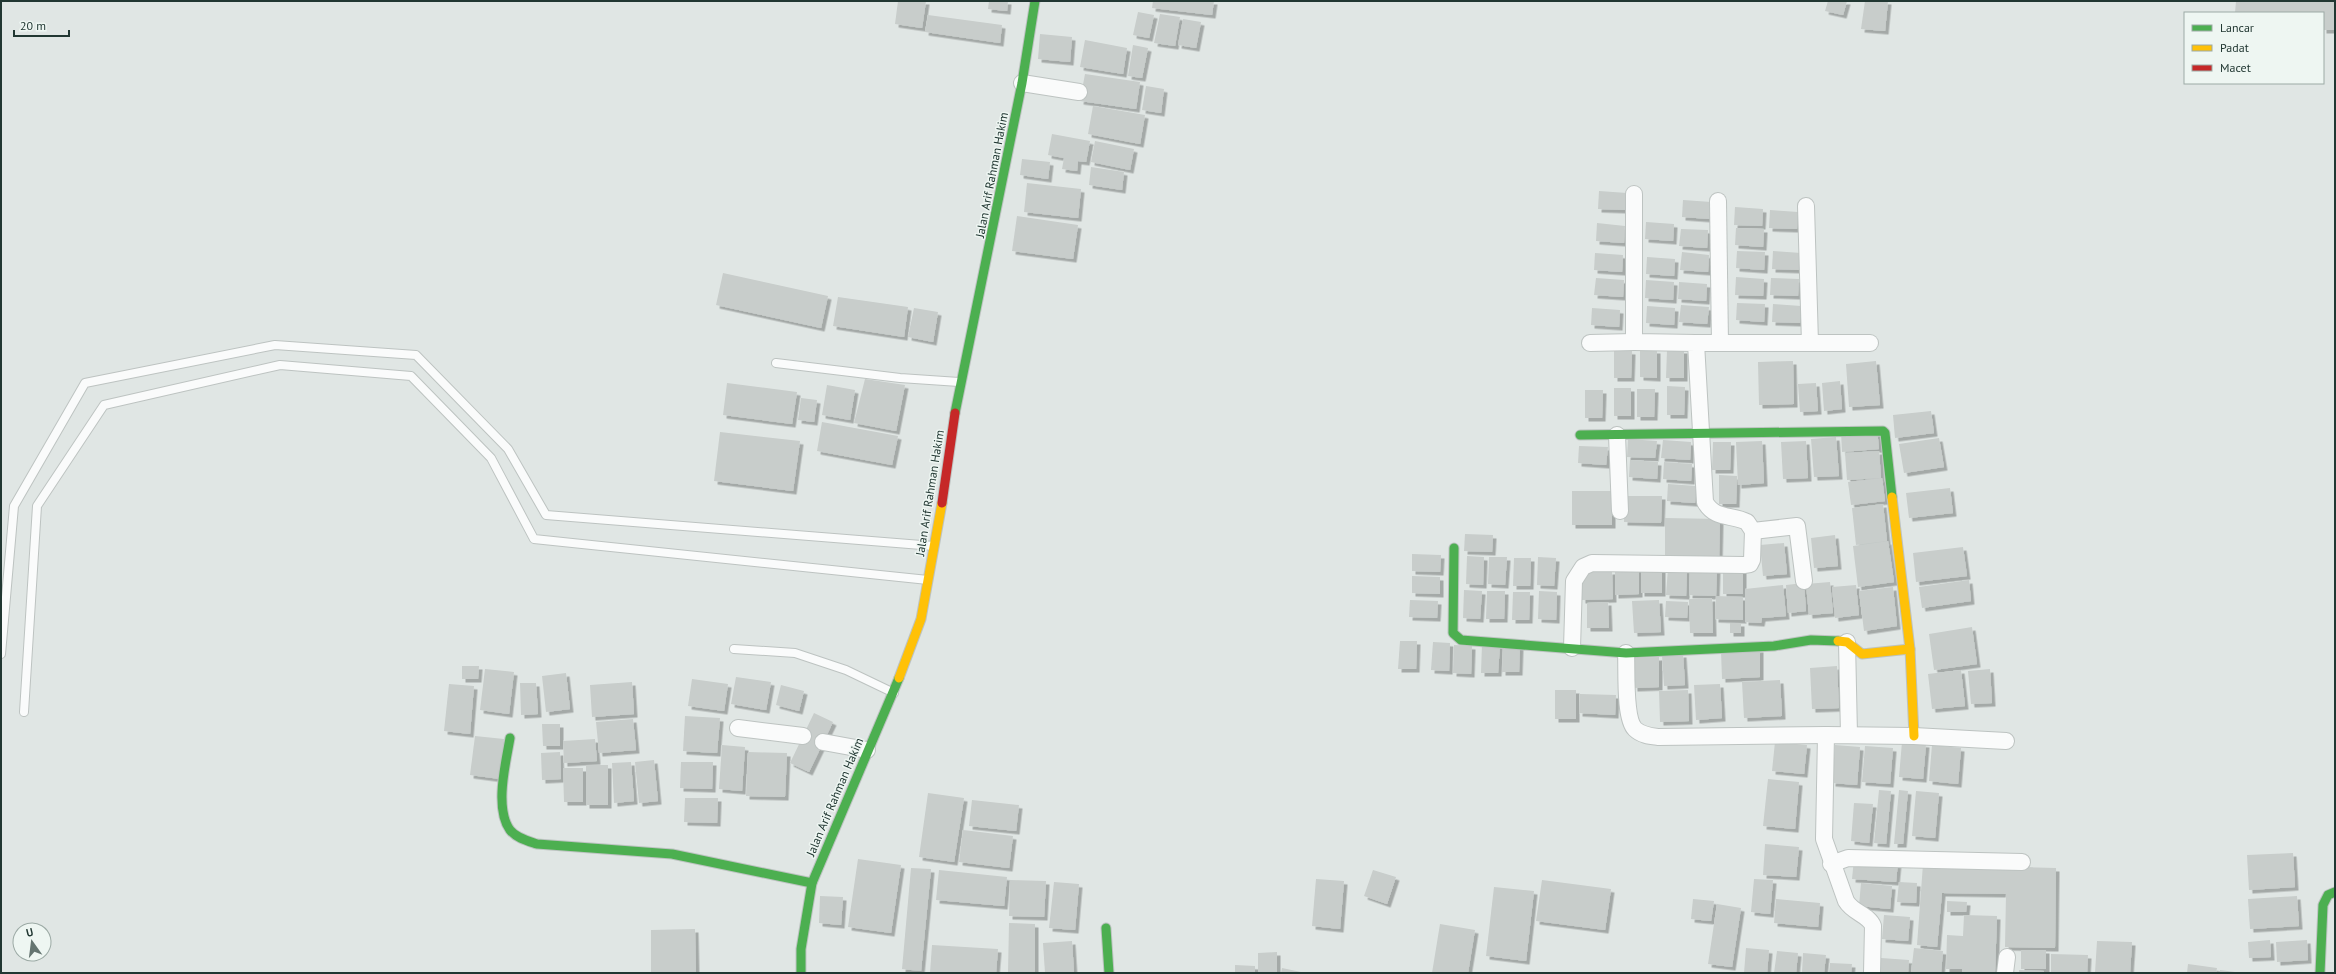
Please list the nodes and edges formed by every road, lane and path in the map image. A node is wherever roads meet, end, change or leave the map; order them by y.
1 (1035, 1) edge
2 (1022, 83) junction
3 (1079, 92) dead end
4 (1634, 194) dead end
5 (1718, 201) dead end
6 (1806, 206) dead end
7 (1634, 342) junction
8 (1696, 343) junction
9 (1720, 343) junction
10 (1810, 343) junction
11 (1870, 343) dead end
12 (1590, 344) dead end
13 (776, 363) dead end
14 (960, 382) junction
15 (1702, 434) junction
16 (1580, 435) dead end
17 (1617, 435) junction
18 (1620, 511) dead end
19 (1753, 531) junction
20 (935, 546) junction
21 (1454, 548) dead end
22 (928, 580) junction
23 (1804, 581) dead end
24 (1847, 642) junction
25 (1572, 648) junction
26 (734, 649) dead end
27 (1910, 650) junction
28 (1626, 653) junction
29 (1, 654) edge
30 (894, 693) junction
31 (24, 712) dead end
32 (738, 728) dead end
33 (1826, 734) junction
34 (1849, 735) junction
35 (803, 736) dead end
36 (1914, 736) junction
37 (510, 738) dead end
38 (2006, 741) dead end
39 (823, 742) dead end
40 (867, 750) junction
41 (2022, 862) dead end
42 (1831, 864) junction
43 (812, 883) junction
44 (2335, 892) edge
45 (1106, 928) dead end
46 (2007, 957) dead end
47 (801, 973) edge
48 (1109, 973) edge
49 (1872, 973) edge
50 (2005, 973) edge
51 (2320, 973) edge

1 - 2 street, Jalan Arif Rahman Hakim
2 - 3 street
2 - 14 street, Jalan Arif Rahman Hakim
4 - 7 street
5 - 9 street
6 - 10 street
7 - 8 street
7 - 12 street
8 - 9 street
8 - 15 street
9 - 10 street
10 - 11 street
13 - 14 lane
14 - 20 street, Jalan Arif Rahman Hakim
15 - 17 street
15 - 19 street
15 - 27 street
16 - 17 street
17 - 18 street
19 - 23 street
19 - 25 street
20 - 22 street, Jalan Arif Rahman Hakim
20 - 29 lane
21 - 25 street
22 - 30 street, Jalan Arif Rahman Hakim
22 - 31 lane
24 - 27 street
24 - 28 street
24 - 34 street
25 - 28 street
26 - 30 lane
27 - 36 street
28 - 33 street
30 - 40 street, Jalan Arif Rahman Hakim
32 - 35 street
33 - 34 street
33 - 42 street
34 - 36 street
36 - 38 street
37 - 43 street
39 - 40 street
40 - 43 street, Jalan Arif Rahman Hakim
41 - 42 street
42 - 49 street
43 - 47 street, Jalan Arif Rahman Hakim
44 - 51 street
45 - 48 street
46 - 50 street

